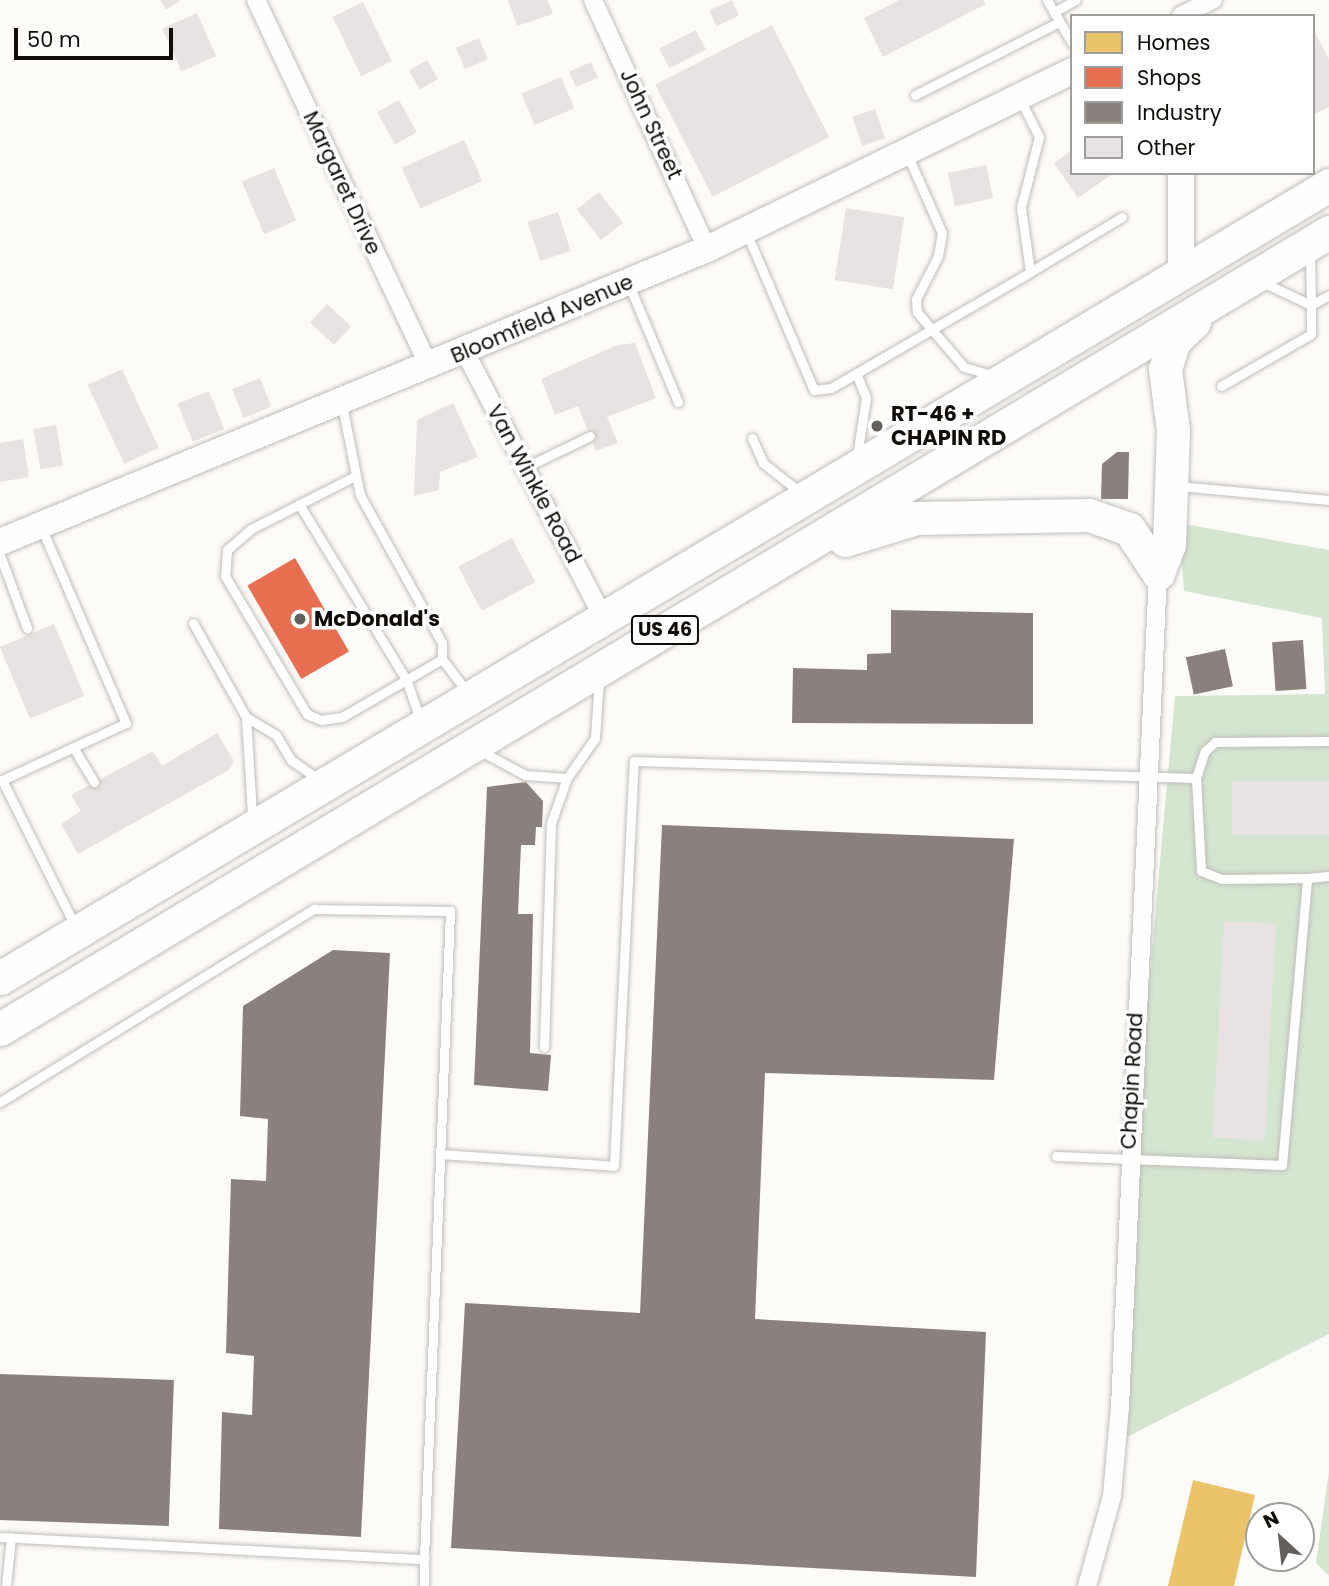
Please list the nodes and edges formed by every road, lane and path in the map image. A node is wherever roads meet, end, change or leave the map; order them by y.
1 (256, 0) edge
2 (593, 0) edge
3 (1047, 0) edge
4 (1076, 0) edge
5 (1213, 0) edge
6 (1054, 12) junction
7 (1185, 14) edge
8 (1059, 22) junction
9 (1070, 40) edge
10 (1070, 72) edge
11 (915, 95) dead end
12 (1019, 97) junction
13 (907, 154) junction
14 (1181, 175) edge
15 (1329, 184) edge
16 (1122, 217) dead end
17 (746, 231) junction
18 (1319, 238) edge
19 (707, 249) junction
20 (1030, 272) junction
21 (1181, 273) junction
22 (1252, 278) junction
23 (629, 284) junction
24 (1329, 295) edge
25 (1213, 304) junction
26 (1311, 305) junction
27 (931, 330) junction
28 (465, 352) junction
29 (429, 366) junction
30 (856, 373) junction
31 (1004, 378) junction
32 (1221, 386) dead end
33 (678, 402) dead end
34 (341, 403) junction
35 (590, 436) dead end
36 (752, 438) dead end
37 (526, 467) junction
38 (854, 467) junction
39 (353, 477) junction
40 (1170, 485) junction
41 (807, 496) junction
42 (1329, 500) edge
43 (299, 505) junction
44 (40, 526) junction
45 (0, 542) edge
46 (0, 555) edge
47 (1158, 573) junction
48 (750, 580) junction
49 (603, 617) junction
50 (193, 623) dead end
51 (27, 628) dead end
52 (442, 659) junction
53 (600, 668) junction
54 (406, 679) junction
55 (471, 698) junction
56 (246, 717) junction
57 (422, 727) junction
58 (1329, 741) edge
59 (471, 745) junction
60 (73, 747) junction
61 (1148, 775) junction
62 (567, 778) junction
63 (1196, 778) junction
64 (94, 782) dead end
65 (327, 784) junction
66 (248, 831) junction
67 (1329, 876) edge
68 (1307, 878) junction
69 (78, 932) junction
70 (0, 978) edge
71 (0, 1029) edge
72 (544, 1047) dead end
73 (0, 1102) edge
74 (440, 1154) junction
75 (1056, 1156) dead end
76 (1128, 1157) junction
77 (0, 1537) edge
78 (11, 1537) junction
79 (424, 1559) junction
80 (6, 1586) edge
81 (424, 1586) edge
82 (1087, 1586) edge

1 - 29 street, Margaret Drive
2 - 19 street, John Street
3 - 6 lane
4 - 6 lane
5 - 7 street
6 - 8 lane
8 - 9 lane
8 - 11 lane
10 - 12 street, Bloomfield Avenue
12 - 13 street, Bloomfield Avenue
12 - 20 lane
13 - 17 street, Bloomfield Avenue
13 - 27 lane
14 - 21 street
15 - 21 highway, US 46
16 - 20 lane
17 - 19 street, Bloomfield Avenue
17 - 30 lane
18 - 22 highway, US 46
18 - 26 lane
19 - 23 street, Bloomfield Avenue
20 - 27 lane
21 - 31 highway, US 46
22 - 25 highway, US 46
22 - 26 lane
23 - 28 street, Bloomfield Avenue
23 - 33 lane
24 - 26 lane
25 - 40 highway
25 - 48 highway, US 46
26 - 32 lane
27 - 30 lane
27 - 31 lane
28 - 29 street, Bloomfield Avenue
28 - 37 street, Van Winkle Road
29 - 34 street, Bloomfield Avenue
30 - 38 lane
31 - 38 highway, US 46
34 - 39 lane
34 - 44 street, Bloomfield Avenue
35 - 37 lane
36 - 41 lane
37 - 49 street, Van Winkle Road
38 - 41 highway, US 46
39 - 43 lane
39 - 52 lane
40 - 42 lane
40 - 47 highway
41 - 49 highway, US 46
43 - 54 lane
43 - 54 lane
44 - 45 street, Bloomfield Avenue
44 - 60 lane
46 - 51 lane
47 - 48 highway
47 - 61 street, Chapin Road
48 - 53 highway, US 46
49 - 55 highway, US 46
50 - 56 lane
52 - 54 lane
52 - 55 lane
53 - 59 highway, US 46
53 - 62 lane
54 - 57 lane
55 - 57 highway, US 46
56 - 65 lane
56 - 66 lane
57 - 65 highway, US 46
58 - 63 lane
59 - 62 lane
59 - 71 highway, US 46
60 - 64 lane
60 - 69 lane
61 - 63 lane
61 - 74 lane
61 - 76 street, Chapin Road
62 - 72 lane
63 - 68 lane
65 - 66 highway, US 46
66 - 69 highway, US 46
67 - 68 lane
68 - 76 lane
69 - 70 highway, US 46
73 - 74 lane
74 - 79 lane
75 - 76 lane
76 - 82 street, Chapin Road
77 - 78 lane
78 - 79 lane
78 - 80 lane
79 - 81 lane

